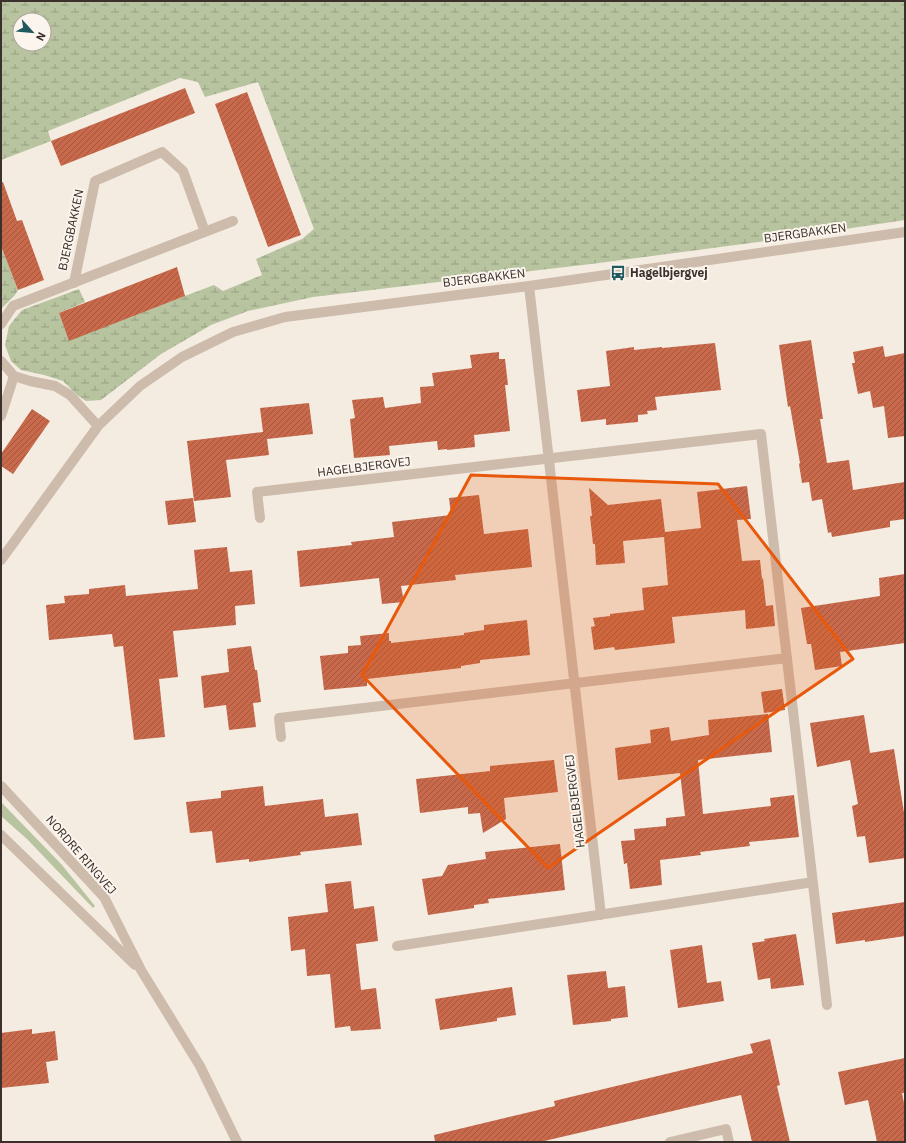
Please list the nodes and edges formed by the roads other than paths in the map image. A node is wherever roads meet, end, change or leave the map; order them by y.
1 (234, 221) dead end
2 (205, 232) junction
3 (905, 232) edge
4 (74, 282) junction
5 (529, 286) junction
6 (1, 324) edge
7 (1, 361) edge
8 (14, 376) junction
9 (1, 416) edge
10 (98, 426) junction
11 (549, 459) junction
12 (260, 518) dead end
13 (1, 560) edge
14 (787, 658) junction
15 (575, 684) junction
16 (281, 737) dead end
17 (1, 786) edge
18 (1, 835) edge
19 (813, 882) junction
20 (601, 915) junction
21 (397, 946) dead end
22 (141, 970) junction
23 (827, 1005) dead end
24 (237, 1142) edge
25 (670, 1142) edge
26 (729, 1142) edge

1 - 2 street, BJERGBAKKEN
2 - 4 street, BJERGBAKKEN
2 - 4 street, BJERGBAKKEN
3 - 5 street, BJERGBAKKEN
4 - 6 street, BJERGBAKKEN
5 - 10 street, BJERGBAKKEN
5 - 11 street, HAGELBJERGVEJ
7 - 8 street
8 - 9 street
8 - 10 street
10 - 13 street, BJERGBAKKEN
11 - 12 street, HAGELBJERGVEJ
11 - 14 street, HAGELBJERGVEJ
11 - 15 street, HAGELBJERGVEJ
14 - 15 street
14 - 19 street
15 - 16 street
15 - 20 street, HAGELBJERGVEJ
17 - 22 street, NORDRE RINGVEJ
18 - 22 street, NORDRE RINGVEJ
19 - 20 street
19 - 23 street
20 - 21 street
22 - 24 street, NORDRE RINGVEJ
25 - 26 street

